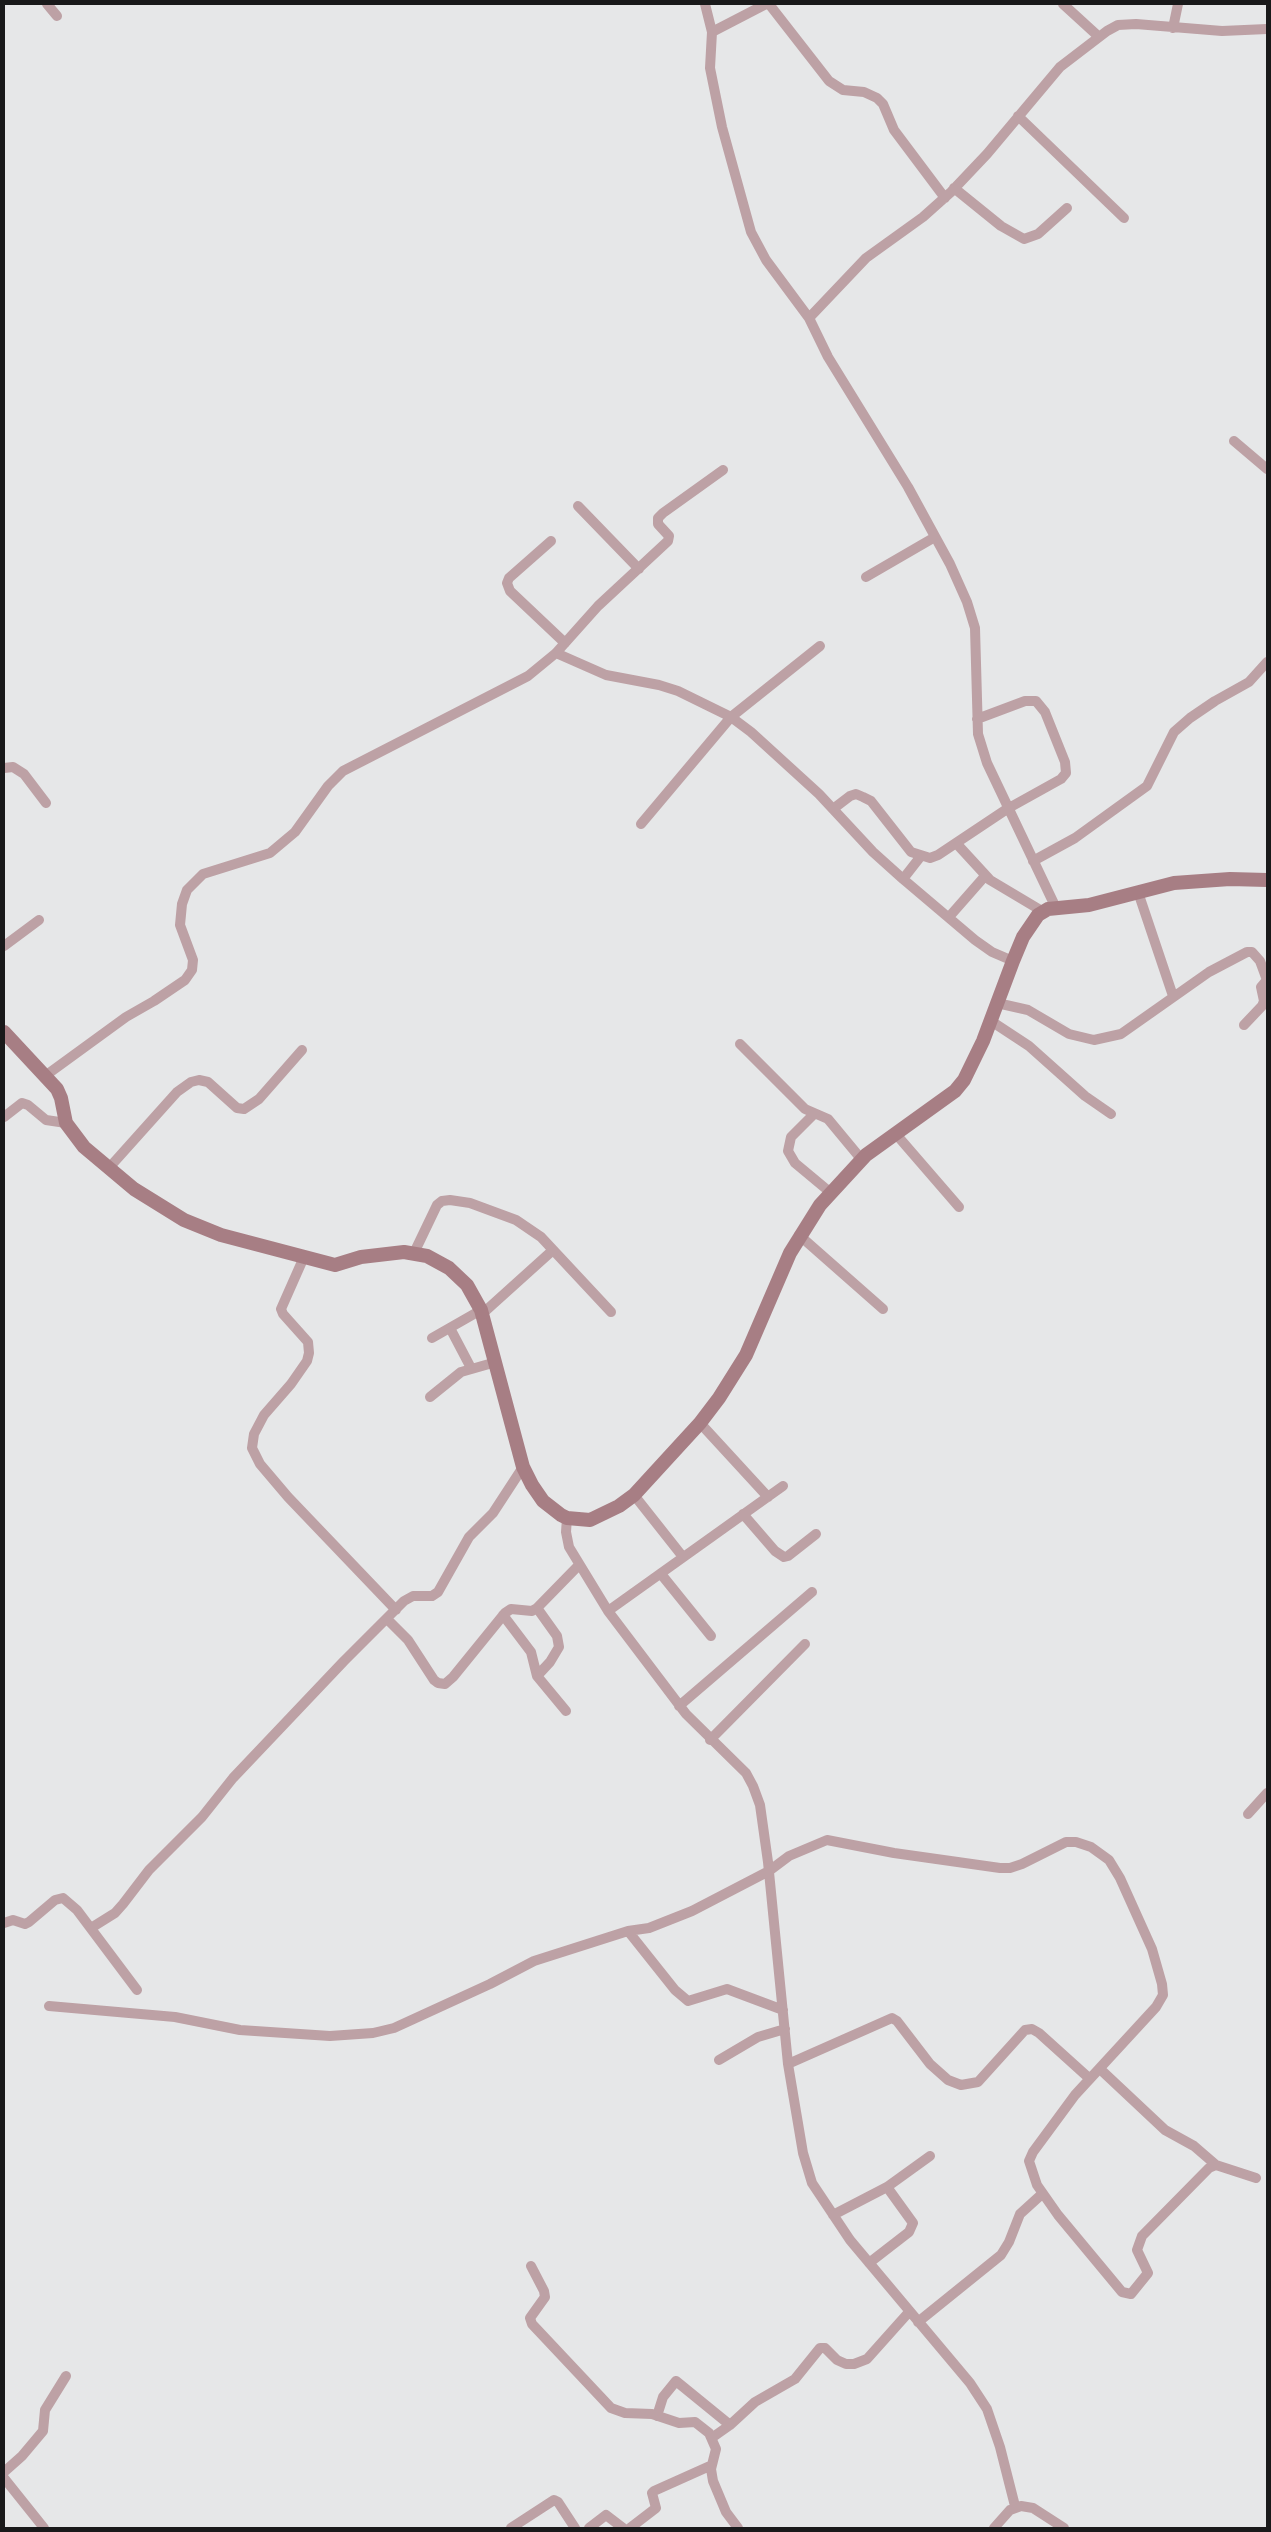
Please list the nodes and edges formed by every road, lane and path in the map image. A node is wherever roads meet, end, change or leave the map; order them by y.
1 (47, 4) edge
2 (705, 4) edge
3 (768, 4) edge
4 (1063, 4) edge
5 (1178, 4) edge
6 (57, 16) dead end
7 (1173, 28) junction
8 (1267, 29) edge
9 (712, 32) junction
10 (1098, 36) junction
11 (1018, 116) junction
12 (954, 188) junction
13 (945, 198) junction
14 (1067, 208) dead end
15 (1124, 218) dead end
16 (809, 318) junction
17 (1234, 441) dead end
18 (1267, 469) edge
19 (723, 470) dead end
20 (578, 506) dead end
21 (935, 537) junction
22 (551, 542) dead end
23 (639, 569) junction
24 (866, 577) dead end
25 (566, 643) junction
26 (820, 646) dead end
27 (556, 653) junction
28 (1267, 662) edge
29 (731, 717) junction
30 (977, 719) junction
31 (4, 768) edge
32 (46, 802) dead end
33 (833, 809) junction
34 (1007, 809) junction
35 (641, 824) dead end
36 (956, 844) junction
37 (921, 856) junction
38 (1032, 861) junction
39 (984, 876) junction
40 (903, 879) junction
41 (1267, 880) edge
42 (1138, 892) junction
43 (1056, 908) junction
44 (1042, 911) junction
45 (949, 917) junction
46 (39, 920) dead end
47 (4, 946) edge
48 (1013, 961) junction
49 (1267, 980) edge
50 (1173, 996) junction
51 (997, 1003) junction
52 (991, 1021) junction
53 (1244, 1025) dead end
54 (4, 1032) edge
55 (740, 1044) dead end
56 (302, 1050) dead end
57 (45, 1076) junction
58 (814, 1114) junction
59 (1111, 1114) dead end
60 (4, 1117) edge
61 (66, 1123) junction
62 (895, 1133) junction
63 (862, 1160) junction
64 (108, 1169) junction
65 (831, 1193) junction
66 (959, 1207) dead end
67 (799, 1235) junction
68 (553, 1250) junction
69 (414, 1253) junction
70 (304, 1257) junction
71 (883, 1309) dead end
72 (482, 1312) junction
73 (610, 1312) dead end
74 (450, 1328) junction
75 (432, 1338) dead end
76 (496, 1362) junction
77 (471, 1368) junction
78 (430, 1397) dead end
79 (700, 1423) junction
80 (523, 1467) junction
81 (783, 1486) dead end
82 (634, 1495) junction
83 (768, 1497) junction
84 (743, 1514) junction
85 (568, 1518) junction
86 (816, 1534) dead end
87 (682, 1557) junction
88 (579, 1565) junction
89 (661, 1574) junction
90 (812, 1592) dead end
91 (537, 1608) junction
92 (396, 1610) junction
93 (608, 1611) junction
94 (503, 1615) junction
95 (387, 1619) junction
96 (711, 1636) dead end
97 (804, 1644) dead end
98 (537, 1676) junction
99 (679, 1706) junction
100 (566, 1711) dead end
101 (710, 1740) junction
102 (1267, 1793) edge
103 (1248, 1814) dead end
104 (769, 1867) junction
105 (4, 1924) edge
106 (91, 1928) junction
107 (628, 1931) junction
108 (137, 1990) dead end
109 (49, 2006) dead end
110 (783, 2010) junction
111 (785, 2029) junction
112 (719, 2060) dead end
113 (788, 2064) junction
114 (1100, 2069) junction
115 (1090, 2079) junction
116 (930, 2156) dead end
117 (1216, 2165) junction
118 (1256, 2178) dead end
119 (887, 2187) junction
120 (1042, 2194) junction
121 (833, 2215) junction
122 (869, 2263) junction
123 (531, 2266) dead end
124 (909, 2312) junction
125 (918, 2322) junction
126 (66, 2376) dead end
127 (657, 2416) junction
128 (730, 2425) junction
129 (713, 2437) junction
130 (712, 2465) junction
131 (4, 2472) edge
132 (4, 2478) edge
133 (1015, 2506) junction
134 (44, 2528) edge
135 (511, 2528) edge
136 (575, 2528) edge
137 (589, 2528) edge
138 (623, 2528) edge
139 (630, 2528) edge
140 (738, 2528) edge
141 (994, 2528) edge
142 (1064, 2528) edge

1 - 6 street
2 - 9 street
3 - 9 street
3 - 13 street
4 - 10 street
5 - 7 street
7 - 8 street
7 - 10 street
9 - 16 street
10 - 11 street
11 - 12 street
11 - 15 street
12 - 13 street
12 - 14 street
13 - 16 street
16 - 21 street
17 - 18 street
19 - 23 street
20 - 23 street
21 - 24 street
21 - 30 street
22 - 25 street
23 - 25 street
25 - 27 street
26 - 29 street
27 - 29 street
27 - 57 street
28 - 38 street
29 - 33 street
29 - 35 street
30 - 34 street
30 - 34 street
31 - 32 street
33 - 37 street
33 - 40 street
34 - 36 street
34 - 38 street
36 - 37 street
36 - 39 street
37 - 40 street
38 - 43 street
39 - 44 street
39 - 45 street
40 - 45 street
41 - 42 street
42 - 43 street
42 - 50 street
43 - 44 street
44 - 48 street
45 - 48 street
46 - 47 street
48 - 51 street
49 - 50 street
49 - 53 street
50 - 51 street
51 - 52 street
52 - 59 street
52 - 62 street
54 - 57 street
55 - 58 street
56 - 64 street
57 - 61 street
58 - 63 street
58 - 65 street
60 - 61 street
61 - 64 street
62 - 63 street
62 - 66 street
63 - 65 street
64 - 70 street
65 - 67 street
67 - 71 street
67 - 79 street
68 - 69 street
68 - 72 street
68 - 73 street
69 - 70 street
69 - 72 street
70 - 92 street
72 - 74 street
72 - 76 street
74 - 75 street
74 - 77 street
76 - 77 street
76 - 80 street
77 - 78 street
79 - 82 street
79 - 83 street
80 - 85 street
80 - 92 street
81 - 83 street
82 - 85 street
82 - 87 street
83 - 84 street
84 - 86 street
84 - 87 street
85 - 88 street
87 - 89 street
88 - 91 street
88 - 93 street
89 - 93 street
89 - 96 street
90 - 99 street
91 - 94 street
91 - 98 street
92 - 95 street
93 - 99 street
94 - 95 street
94 - 98 street
95 - 106 street
97 - 101 street
98 - 100 street
99 - 101 street
101 - 104 street
102 - 103 street
104 - 107 street
104 - 110 street
104 - 114 street
105 - 106 street
106 - 108 street
107 - 109 street
107 - 110 street
110 - 111 street
111 - 112 street
111 - 113 street
113 - 115 street
113 - 121 street
114 - 115 street
114 - 117 street
115 - 120 street
116 - 119 street
117 - 118 street
117 - 120 street
119 - 121 street
119 - 122 street
120 - 125 street
121 - 122 street
122 - 124 street
123 - 127 street
124 - 125 street
124 - 128 street
125 - 133 street
126 - 131 street
127 - 128 street
127 - 129 street
128 - 129 street
129 - 130 street
130 - 139 street
130 - 140 street
132 - 134 street
133 - 141 street
133 - 142 street
135 - 136 street
137 - 138 street

